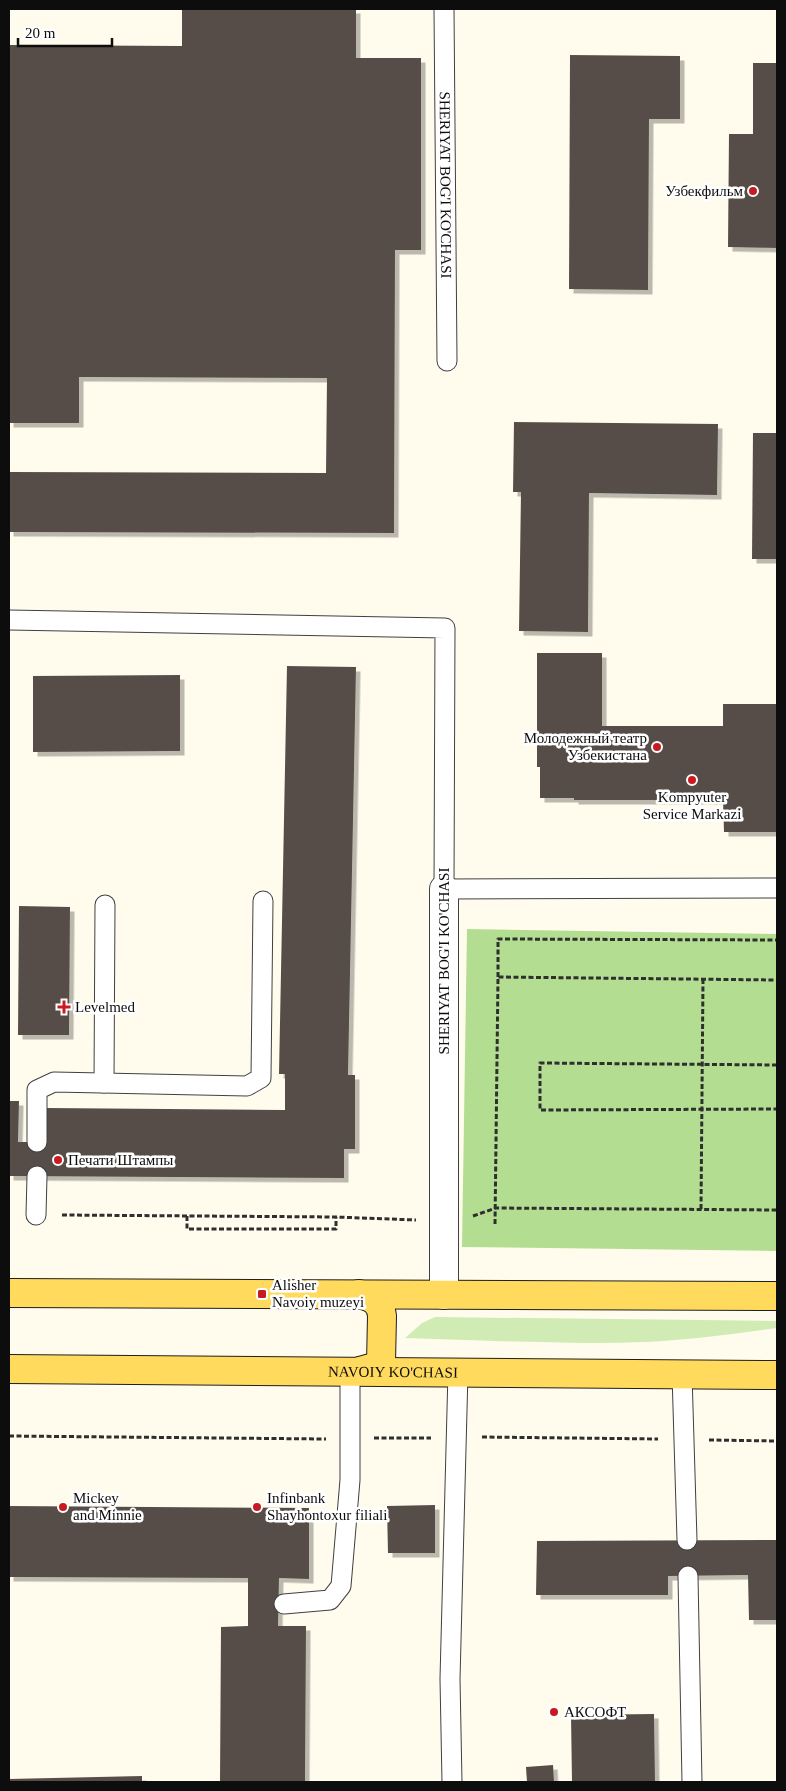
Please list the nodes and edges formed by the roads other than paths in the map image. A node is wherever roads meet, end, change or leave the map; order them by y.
1 (444, 9) edge
2 (447, 361) dead end
3 (9, 620) edge
4 (777, 888) edge
5 (444, 889) junction
6 (263, 901) dead end
7 (106, 905) dead end
8 (104, 1083) junction
9 (37, 1142) dead end
10 (37, 1176) dead end
11 (36, 1215) road end
12 (9, 1293) edge
13 (358, 1294) junction
14 (444, 1294) junction
15 (777, 1296) edge
16 (9, 1369) edge
17 (355, 1371) junction
18 (458, 1372) junction
19 (682, 1374) junction
20 (777, 1375) edge
21 (687, 1540) dead end
22 (688, 1576) dead end
23 (284, 1604) dead end
24 (452, 1782) edge
25 (692, 1782) edge

1 - 2 lane, SHERIYAT BOG'I KO'CHASI
3 - 5 lane, SHERIYAT BOG'I KO'CHASI
4 - 5 lane
5 - 14 street, SHERIYAT BOG'I KO'CHASI
6 - 8 lane
7 - 8 lane
8 - 9 lane
10 - 11 lane
12 - 13 main road
13 - 14 main road
13 - 17 main road
14 - 15 main road
16 - 17 main road, NAVOIY KO'CHASI
17 - 18 main road, NAVOIY KO'CHASI
17 - 23 lane
18 - 19 main road, NAVOIY KO'CHASI
18 - 24 lane
19 - 20 main road, NAVOIY KO'CHASI
19 - 21 lane
22 - 25 lane

